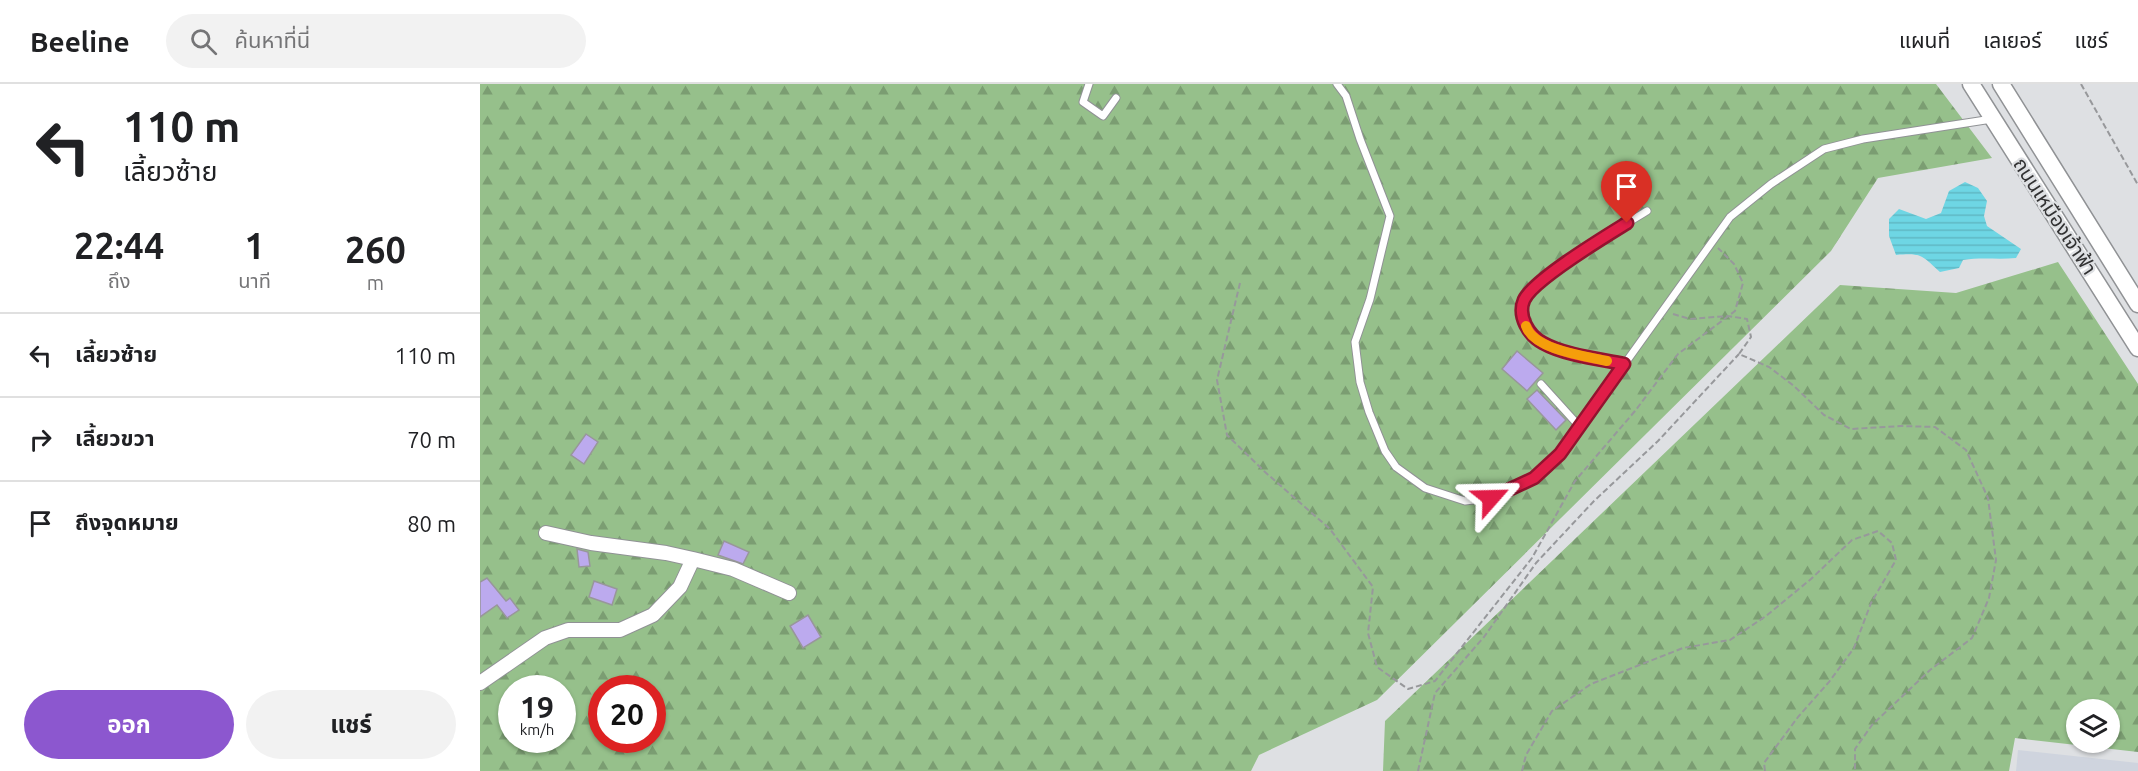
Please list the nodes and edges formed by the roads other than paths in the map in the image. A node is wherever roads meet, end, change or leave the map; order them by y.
1 (1089, 84) edge
2 (1336, 84) edge
3 (1971, 84) edge
4 (2001, 84) edge
5 (1116, 98) dead end
6 (1992, 118) junction
7 (1647, 211) dead end
8 (2138, 304) edge
9 (2138, 348) edge
10 (1624, 364) junction
11 (1541, 384) dead end
12 (1579, 426) junction
13 (546, 533) dead end
14 (693, 559) junction
15 (789, 593) dead end
16 (480, 683) edge

1 - 5 lane
2 - 12 lane
3 - 6 street, ถนนเหมืองเจ้าฟ้า
4 - 8 street, ถนนเหมืองเจ้าฟ้า
6 - 9 street, ถนนเหมืองเจ้าฟ้า
6 - 10 lane
7 - 10 lane
10 - 12 lane
11 - 12 lane
13 - 14 street
14 - 15 street
14 - 16 street

